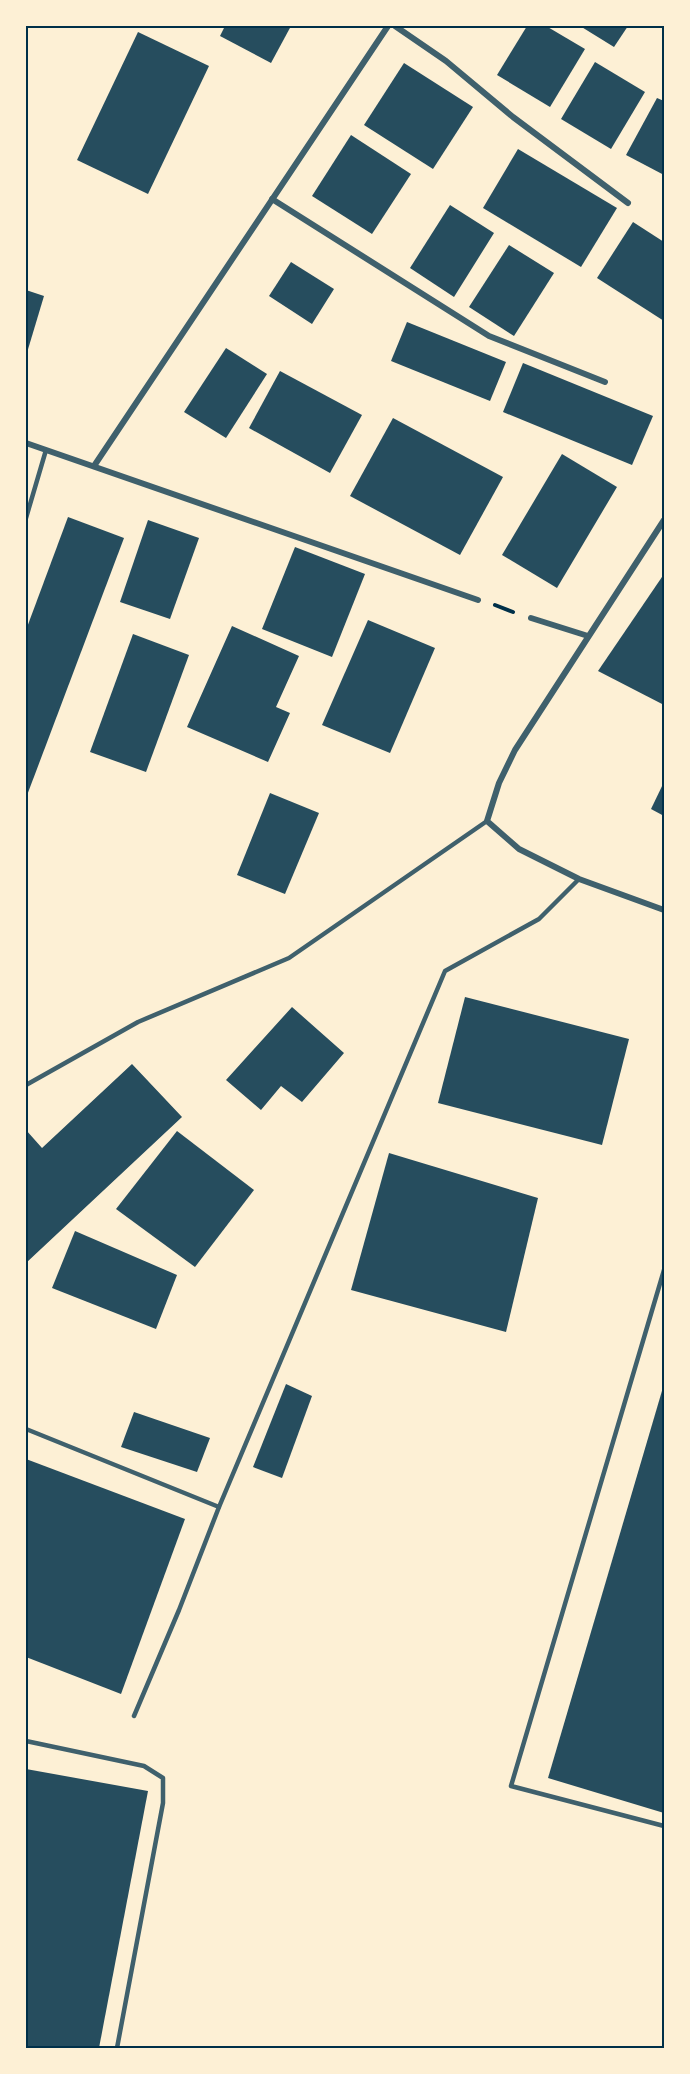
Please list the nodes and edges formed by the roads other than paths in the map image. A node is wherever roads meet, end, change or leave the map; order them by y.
1 (388, 26) edge
2 (395, 26) edge
3 (272, 199) junction
4 (628, 203) dead end
5 (605, 382) dead end
6 (26, 443) edge
7 (46, 450) junction
8 (94, 466) junction
9 (26, 518) edge
10 (664, 520) edge
11 (478, 600) road end
12 (531, 618) road end
13 (588, 636) junction
14 (487, 821) junction
15 (579, 879) junction
16 (664, 910) edge
17 (26, 1085) edge
18 (664, 1270) edge
19 (26, 1429) edge
20 (219, 1507) junction
21 (134, 1716) dead end
22 (26, 1741) edge
23 (664, 1826) edge
24 (117, 2049) edge

1 - 3 street
2 - 4 street
3 - 5 street
3 - 8 street
6 - 7 street
7 - 8 street
7 - 9 lane
8 - 11 street
10 - 13 street
12 - 13 street
13 - 14 street
14 - 15 street
14 - 17 lane
15 - 16 street
15 - 20 lane
18 - 23 lane
19 - 20 lane
20 - 21 lane
22 - 24 lane

